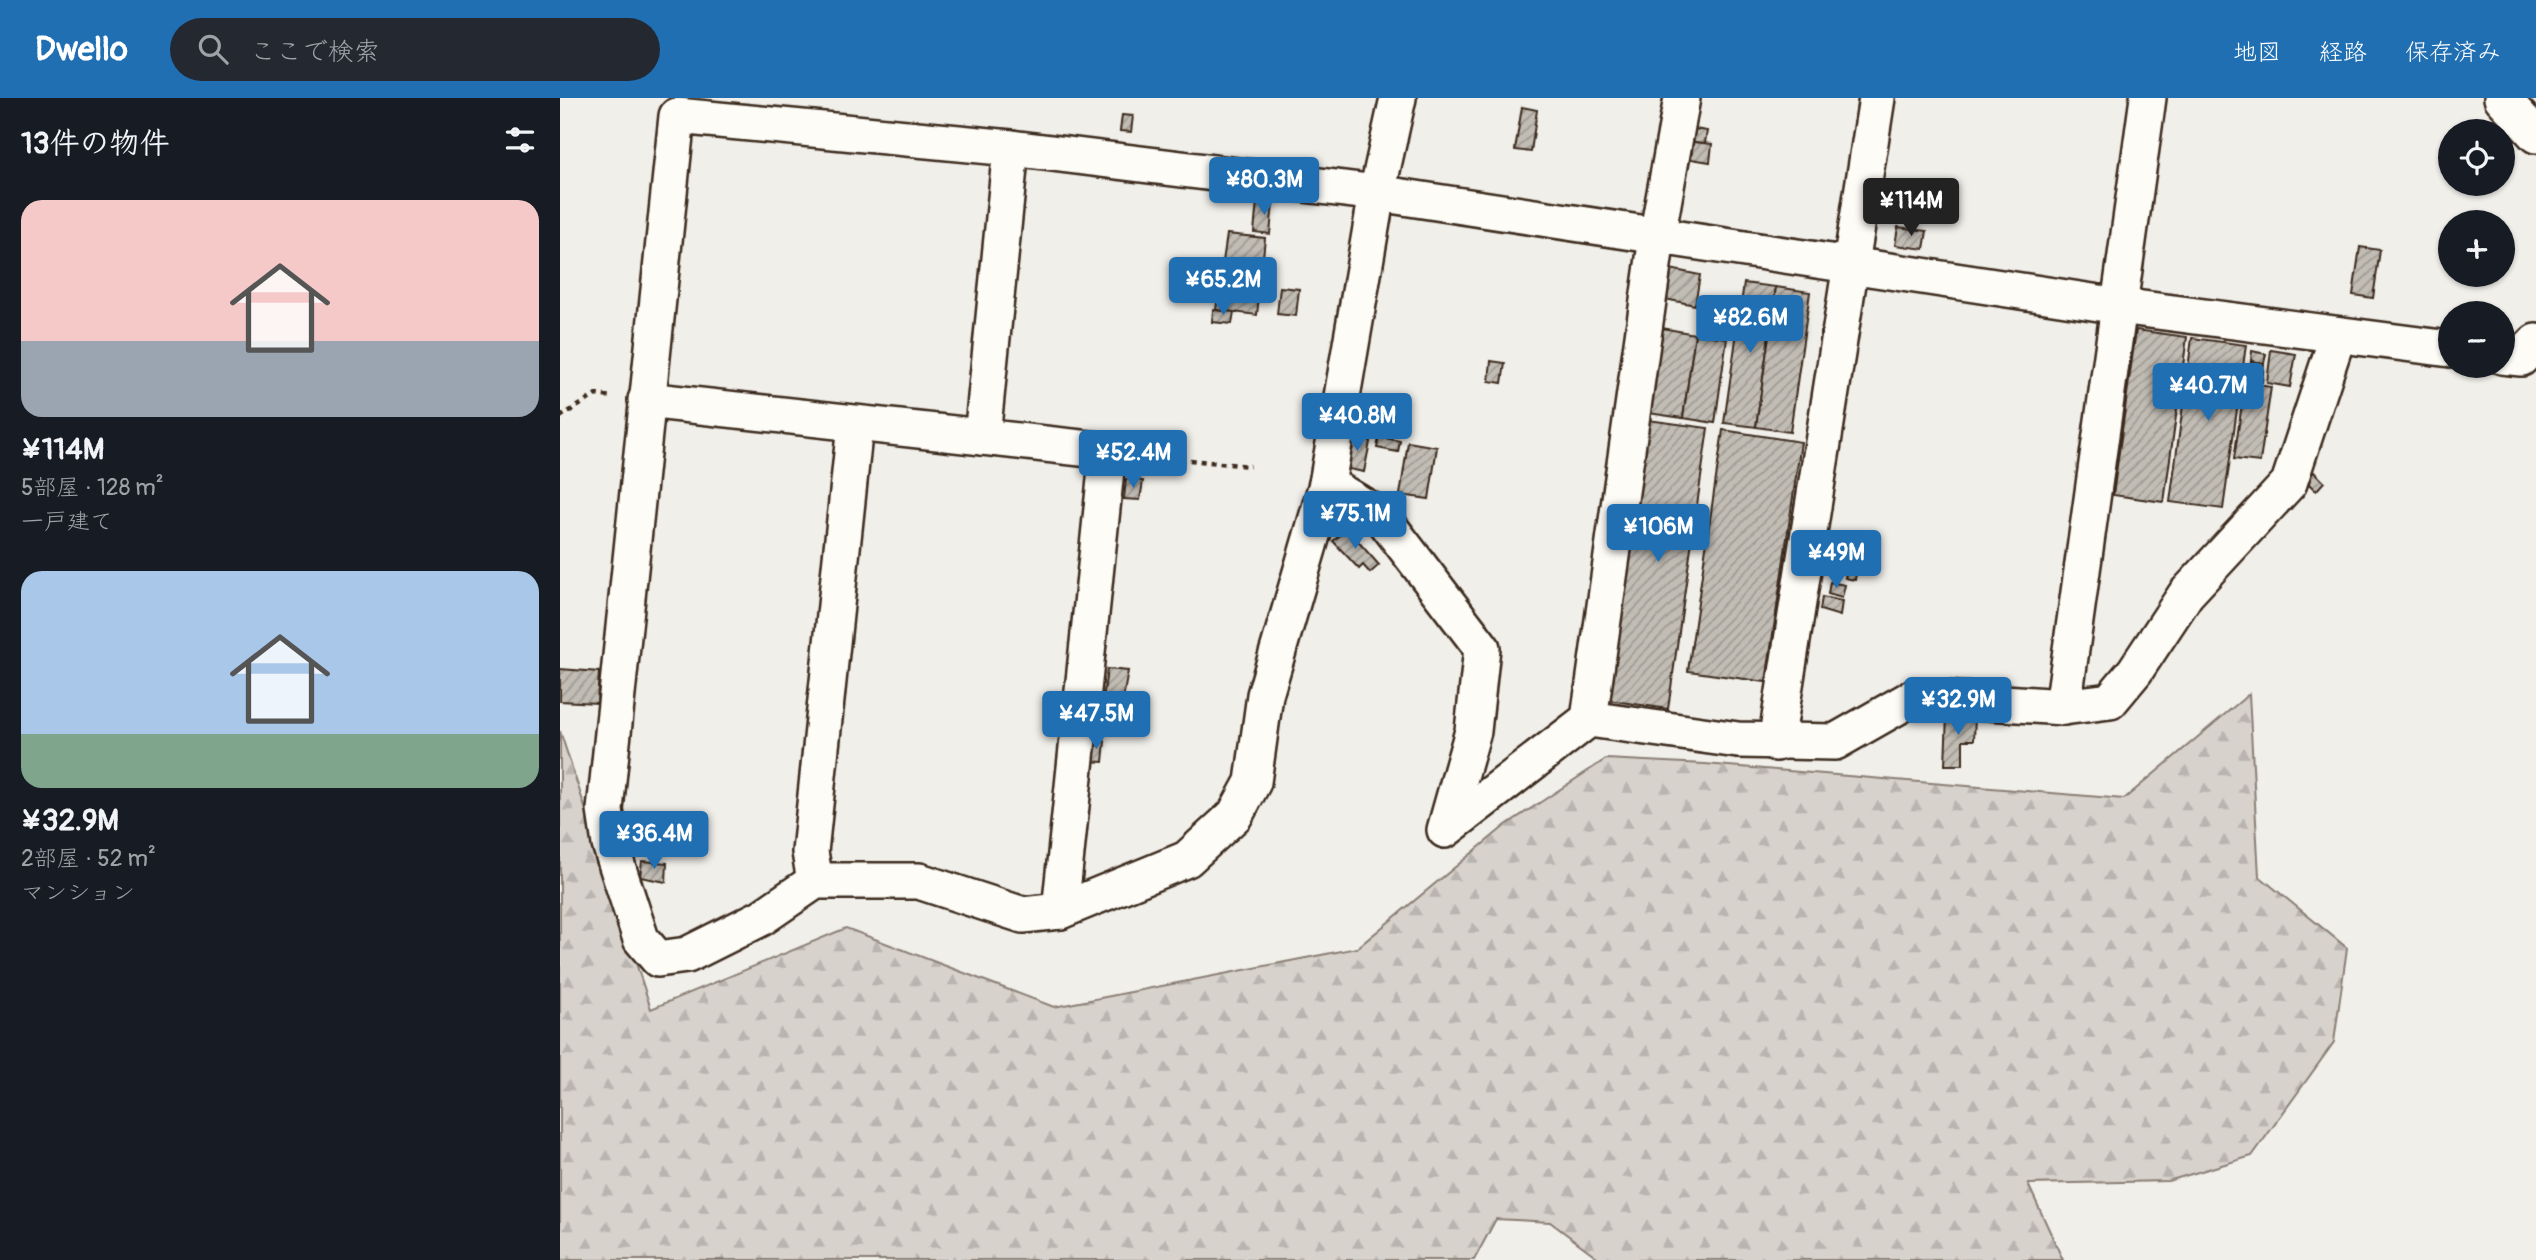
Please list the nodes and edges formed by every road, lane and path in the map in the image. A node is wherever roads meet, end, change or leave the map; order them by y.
1 (1398, 98) edge
2 (1682, 98) edge
3 (1877, 98) edge
4 (2148, 98) edge
5 (2502, 98) edge
6 (2536, 135) edge
7 (1011, 148) junction
8 (1377, 193) junction
9 (1657, 237) junction
10 (1849, 266) junction
11 (2119, 306) junction
12 (2338, 335) junction
13 (2536, 342) edge
14 (2438, 348) edge
15 (2515, 357) edge
16 (646, 400) junction
17 (560, 417) edge
18 (855, 425) junction
19 (982, 437) junction
20 (1108, 451) junction
21 (1250, 466) dead end
22 (1327, 484) junction
23 (2063, 707) junction
24 (1589, 719) junction
25 (1776, 743) junction
26 (815, 881) junction
27 (1060, 911) junction

1 - 8 street
2 - 9 street
3 - 10 street
4 - 11 street
5 - 6 street
7 - 8 street
7 - 16 street
7 - 19 street
8 - 9 street
8 - 22 street
9 - 10 street
9 - 24 street
10 - 11 street
10 - 25 street
11 - 12 street
11 - 23 street
12 - 14 street
12 - 23 street
13 - 15 street
16 - 17 path
16 - 18 street
16 - 26 street
18 - 19 street
18 - 26 street
19 - 20 street
20 - 21 path
20 - 27 street
22 - 24 street
22 - 27 street
23 - 25 street
24 - 25 street
26 - 27 street

